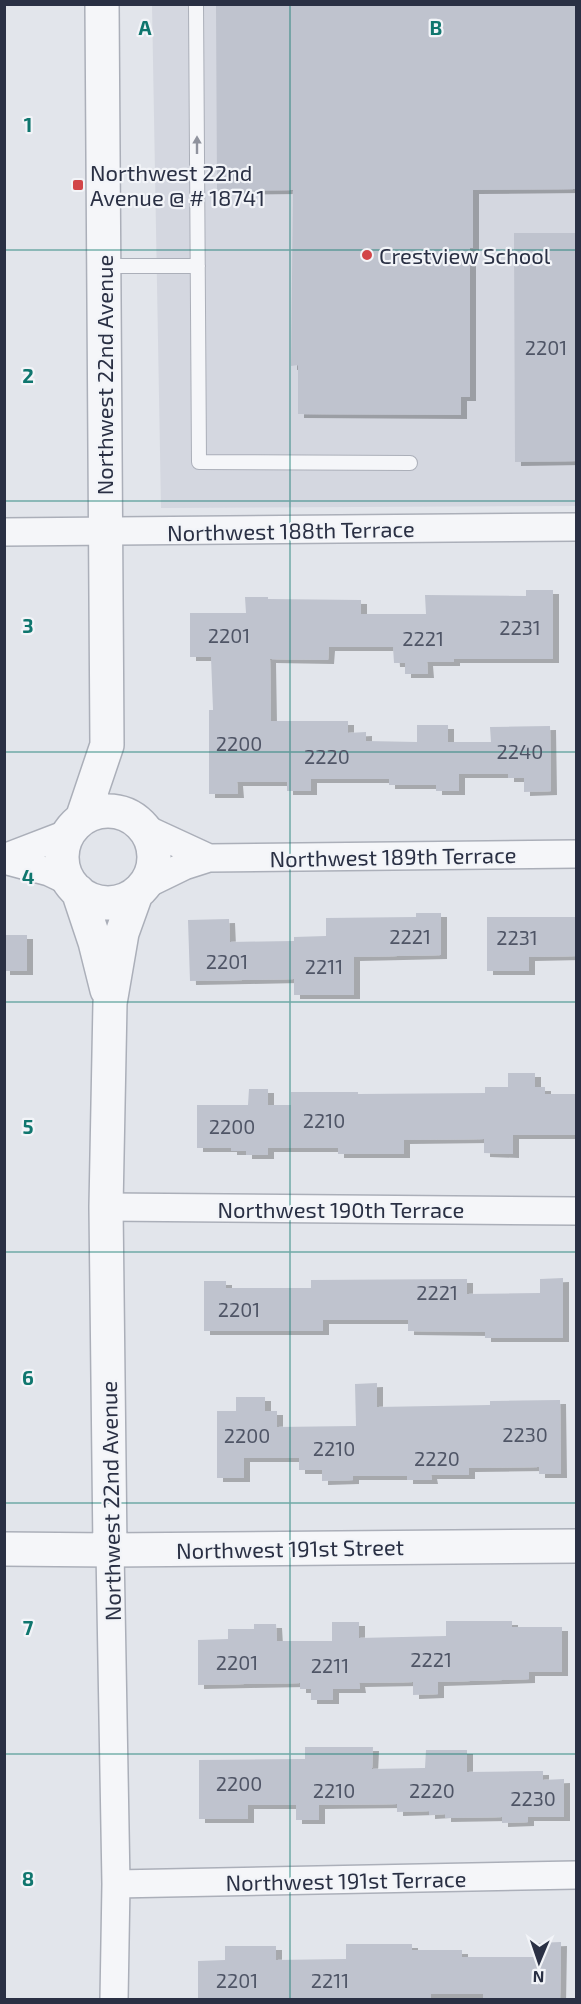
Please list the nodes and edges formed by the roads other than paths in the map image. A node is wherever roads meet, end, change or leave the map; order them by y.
1 (102, 4) edge
2 (196, 4) edge
3 (104, 266) junction
4 (198, 266) junction
5 (410, 463) dead end
6 (576, 527) edge
7 (4, 532) edge
8 (104, 532) junction
9 (107, 745) junction
10 (140, 825) junction
11 (76, 826) junction
12 (576, 854) edge
13 (209, 858) junction
14 (4, 859) edge
15 (74, 887) junction
16 (140, 889) junction
17 (110, 1003) junction
18 (106, 1207) junction
19 (576, 1211) edge
20 (576, 1546) edge
21 (4, 1550) edge
22 (110, 1550) junction
23 (576, 1875) edge
24 (116, 1884) junction
25 (114, 2000) edge

1 - 3 street, Northwest 22nd Avenue
4 -> 2 lane
3 - 4 lane
3 - 8 street, Northwest 22nd Avenue
4 - 5 lane
6 - 8 street, Northwest 188th Terrace
7 - 8 street, Northwest 188th Terrace
8 - 9 street, Northwest 22nd Avenue
9 - 10 street, Northwest 22nd Avenue
9 - 11 street, Northwest 22nd Avenue
10 - 11 street
10 - 13 street, Northwest 189th Terrace
10 - 16 street
11 - 14 street
11 - 15 street
12 - 13 street, Northwest 189th Terrace
13 - 16 street, Northwest 189th Terrace
14 - 15 street
15 - 16 street
15 - 17 street, Northwest 22nd Avenue
16 - 17 street, Northwest 22nd Avenue
17 - 18 street, Northwest 22nd Avenue
18 - 19 street, Northwest 190th Terrace
18 - 22 street, Northwest 22nd Avenue
20 - 22 street, Northwest 191st Street
21 - 22 street, Northwest 191st Street
22 - 24 street, Northwest 22nd Avenue
23 - 24 street, Northwest 191st Terrace
24 - 25 street, Northwest 22nd Avenue

